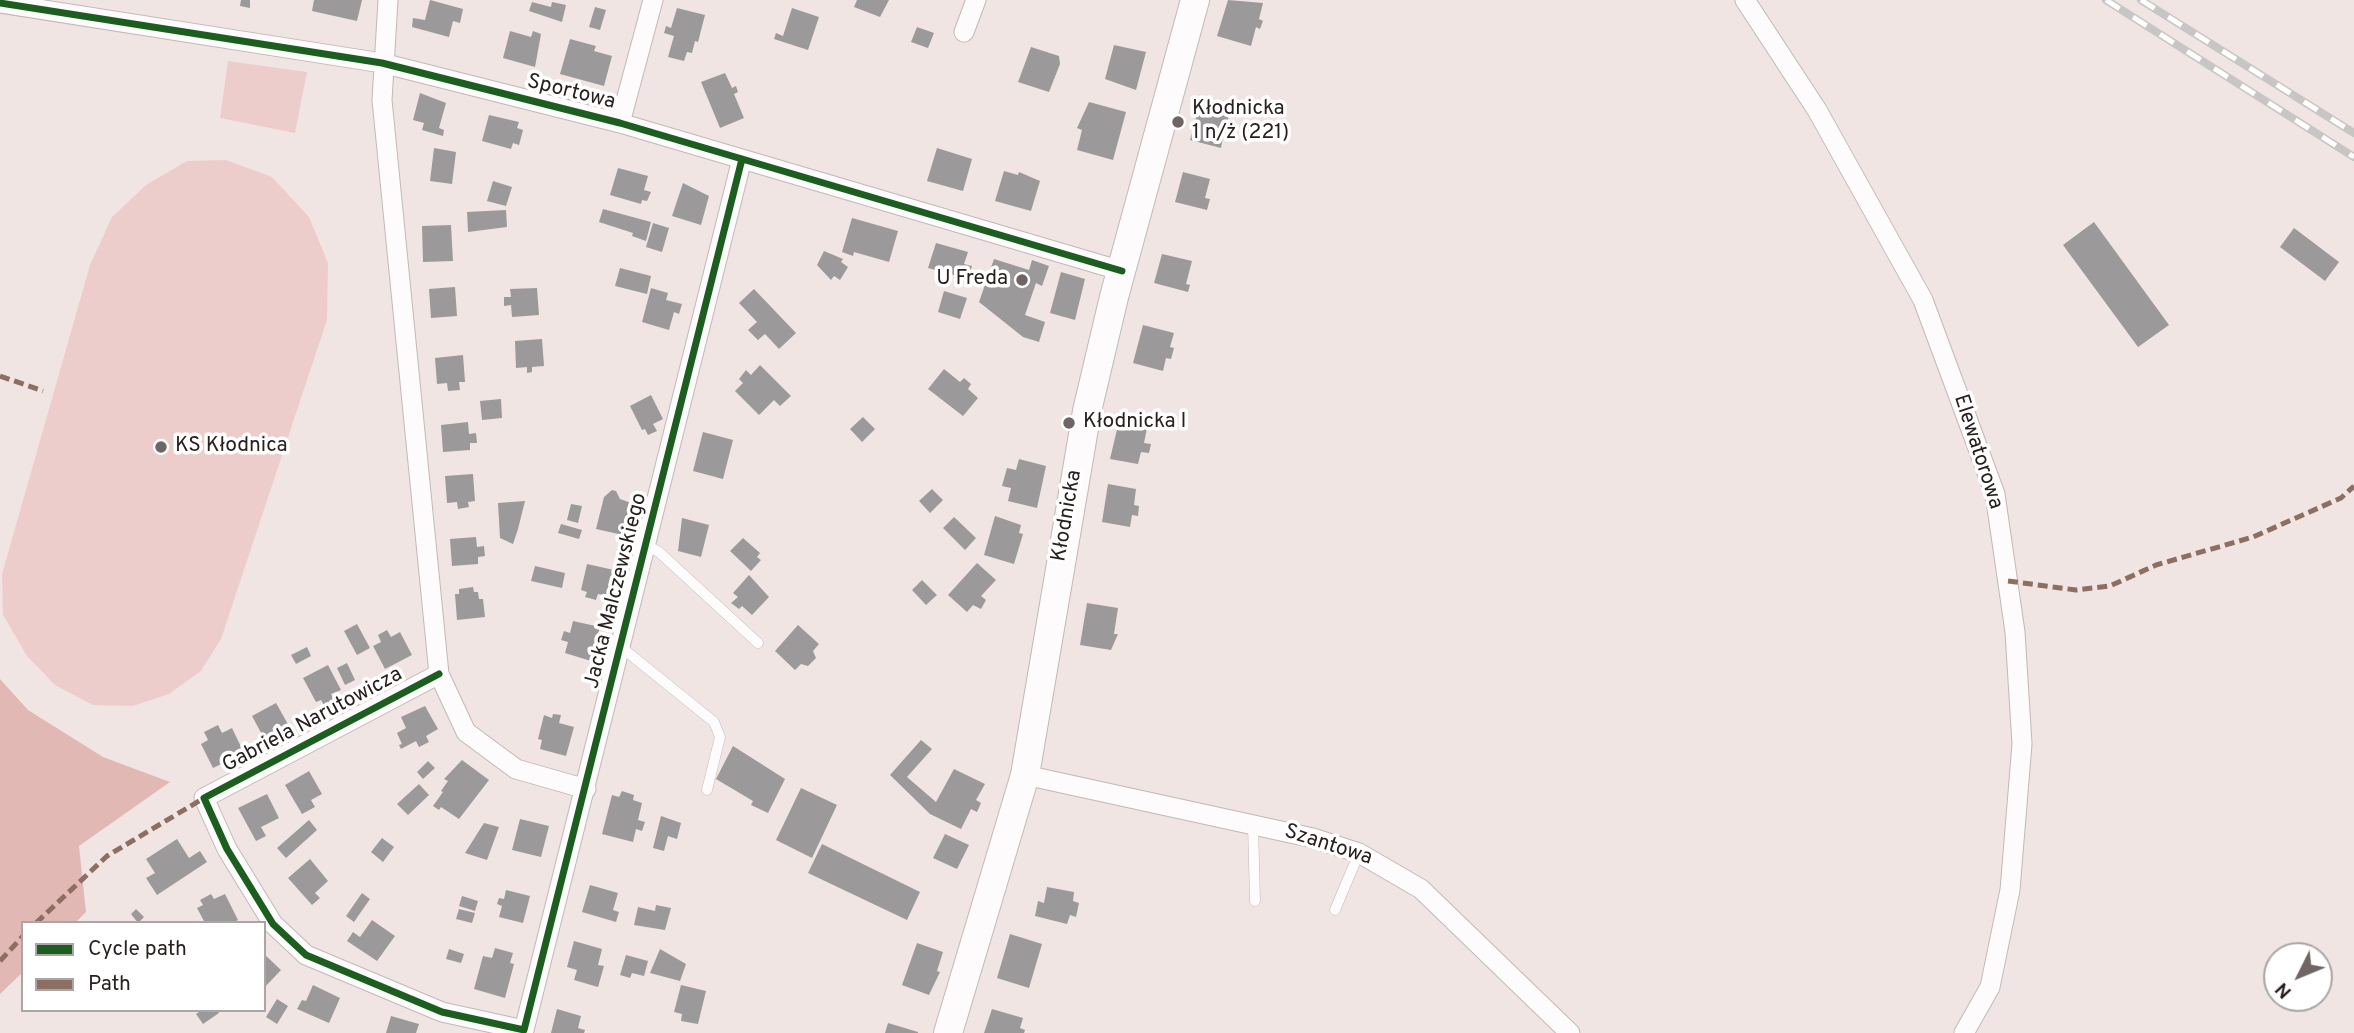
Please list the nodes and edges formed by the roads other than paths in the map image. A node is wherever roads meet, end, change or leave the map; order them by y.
1 (388, 0) edge
2 (653, 0) edge
3 (976, 0) edge
4 (1195, 0) edge
5 (1745, 0) edge
6 (0, 3) edge
7 (964, 32) dead end
8 (382, 63) junction
9 (620, 123) junction
10 (742, 159) junction
11 (1122, 271) junction
12 (646, 545) junction
13 (758, 643) dead end
14 (621, 647) junction
15 (439, 674) junction
16 (1026, 775) junction
17 (586, 789) junction
18 (707, 790) dead end
19 (204, 798) joint
20 (1253, 825) junction
21 (1359, 853) junction
22 (1255, 901) dead end
23 (1335, 910) dead end
24 (523, 1032) edge
25 (947, 1033) edge
26 (1570, 1033) edge
27 (1964, 1033) edge

1 - 8 street
2 - 9 street
3 - 7 street
4 - 11 main road, Kłodnicka
5 - 27 street, Elewatorowa
6 - 8 street, Sportowa
8 - 9 street, Sportowa
8 - 15 street
9 - 10 street, Sportowa
10 - 11 street, Sportowa
10 - 12 street, Jacka Malczewskiego
11 - 16 main road, Kłodnicka
12 - 13 lane
12 - 14 street, Jacka Malczewskiego
14 - 17 street, Jacka Malczewskiego
14 - 18 lane
15 - 17 street
15 - 19 street, Gabriela Narutowicza
16 - 20 street, Szantowa
16 - 25 main road, Kłodnicka
17 - 24 street, Jacka Malczewskiego
19 - 24 street, Jacka Malczewskiego
20 - 21 street, Szantowa
20 - 22 lane
21 - 23 lane
21 - 26 street, Szantowa

